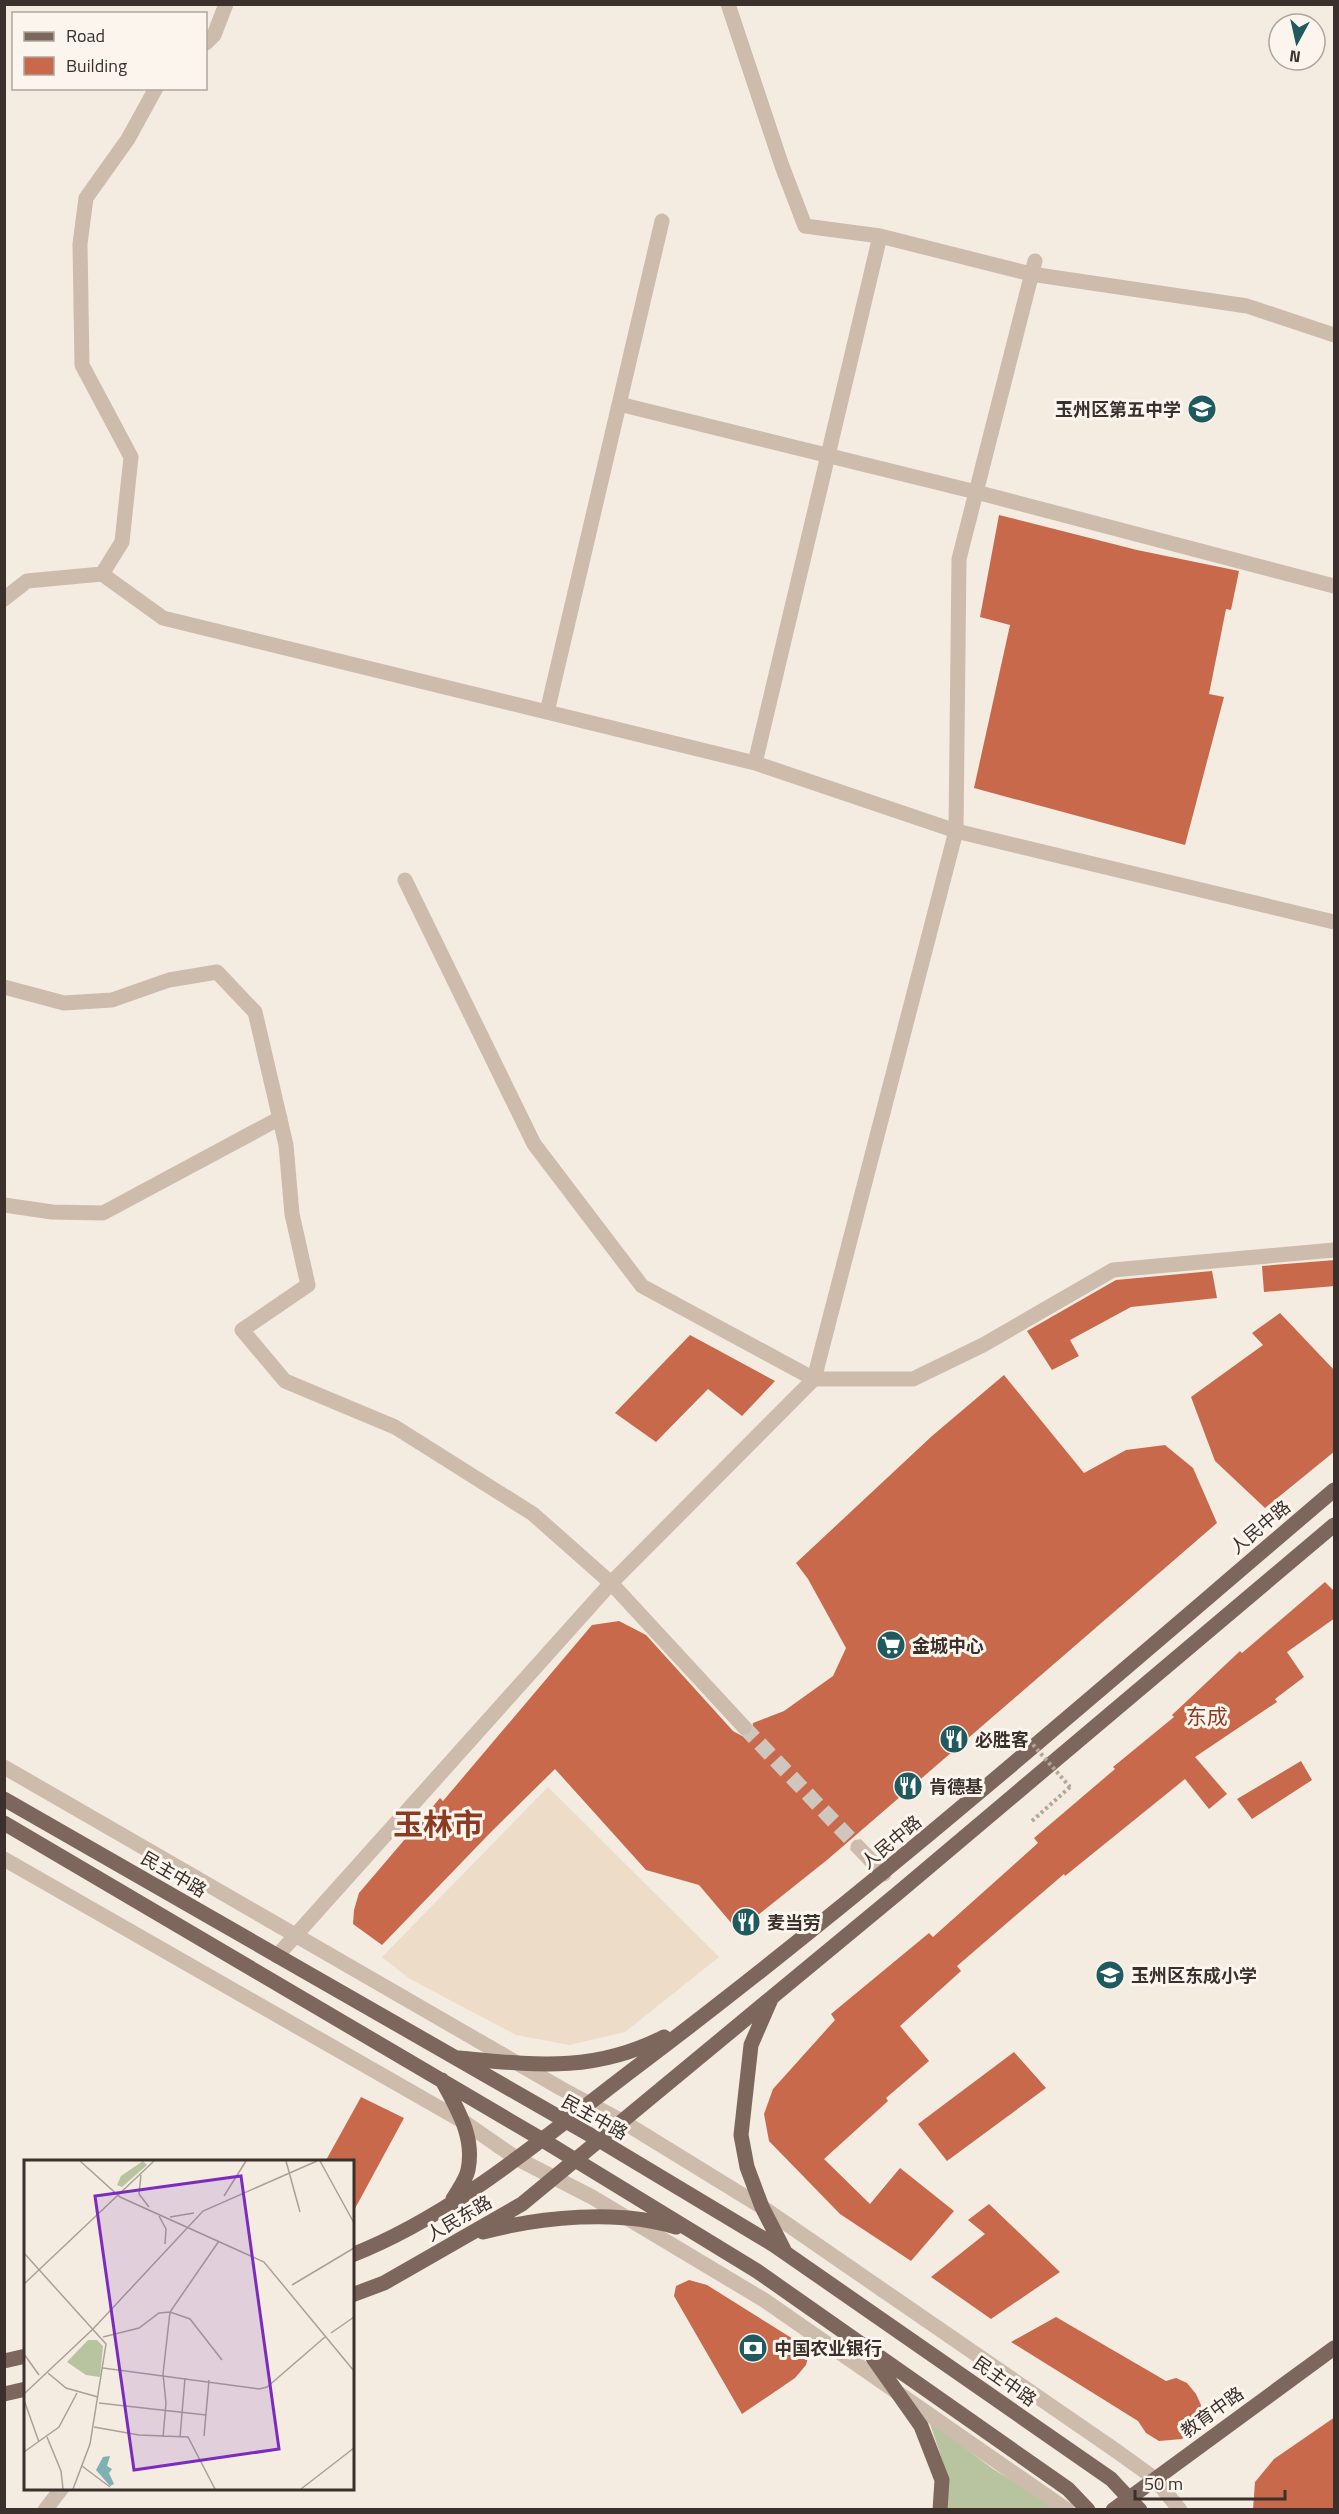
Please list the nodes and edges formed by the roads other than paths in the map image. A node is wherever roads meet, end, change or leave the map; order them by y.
1 (226, 4) edge
2 (728, 4) edge
3 (207, 42) edge
4 (155, 90) edge
5 (662, 221) dead end
6 (880, 236) junction
7 (1033, 267) junction
8 (1335, 335) edge
9 (619, 404) junction
10 (828, 455) junction
11 (975, 492) junction
12 (102, 574) junction
13 (1335, 586) edge
14 (4, 599) edge
15 (547, 712) junction
16 (755, 763) junction
17 (956, 831) junction
18 (405, 880) dead end
19 (1335, 922) edge
20 (4, 987) edge
21 (280, 1118) junction
22 (4, 1205) edge
23 (1335, 1250) edge
24 (814, 1379) junction
25 (1335, 1490) edge
26 (1335, 1525) edge
27 (611, 1583) junction
28 (744, 1726) tunnel mouth
29 (4, 1767) edge
30 (4, 1799) edge
31 (4, 1823) edge
32 (858, 1847) tunnel mouth
33 (4, 1859) edge
34 (884, 1874) junction
35 (298, 1935) junction
36 (278, 1956) junction
37 (772, 1996) junction
38 (699, 2020) junction
39 (453, 2057) junction
40 (518, 2064) junction
41 (442, 2080) junction
42 (589, 2103) junction
43 (622, 2121) junction
44 (464, 2122) junction
45 (564, 2122) junction
46 (541, 2139) junction
47 (599, 2140) junction
48 (516, 2158) junction
49 (576, 2160) junction
50 (555, 2177) junction
51 (452, 2202) junction
52 (762, 2207) junction
53 (629, 2219) junction
54 (693, 2232) junction
55 (466, 2236) junction
56 (785, 2253) junction
57 (354, 2254) edge
58 (354, 2294) edge
59 (866, 2348) junction
60 (1335, 2348) edge
61 (24, 2356) edge
62 (4, 2361) edge
63 (24, 2389) edge
64 (897, 2392) junction
65 (4, 2394) edge
66 (1154, 2478) junction
67 (60, 2490) edge
68 (1128, 2497) junction
69 (45, 2510) edge
70 (940, 2510) edge
71 (1067, 2510) edge
72 (1088, 2510) edge
73 (1113, 2510) edge
74 (1140, 2510) edge
75 (1180, 2510) edge

1 - 3 street
2 - 6 street
4 - 12 street
5 - 9 street
6 - 7 street
6 - 10 street
7 - 8 street
7 - 11 street
9 - 10 street
9 - 15 street
10 - 11 street
10 - 16 street
11 - 13 street
11 - 17 street
12 - 14 street
12 - 15 street
15 - 16 street
16 - 17 street
17 - 19 street
17 - 24 street
18 - 24 street
20 - 21 street
21 - 22 street
21 - 27 street
23 - 24 street
24 - 27 street
25 - 34 main road, 人民中路
26 - 37 main road
27 - 28 street
27 - 35 street
29 - 35 street
30 - 36 main road, 民主中路
31 - 41 main road
32 - 34 street
33 - 44 street
34 - 38 main road, 人民中路
35 - 36 street
35 - 40 street
36 - 39 main road, 民主中路
37 - 43 main road
37 - 52 main road
38 - 40 main road
38 - 42 main road, 人民中路
39 - 40 main road
39 - 45 main road, 民主中路
40 - 42 street
41 - 44 main road
41 - 46 main road
42 - 43 street
42 - 45 main road, 人民中路
43 - 47 main road
43 - 52 street
44 - 48 street
44 - 51 main road
45 - 46 main road, 人民中路
45 - 47 main road, 民主中路
46 - 48 main road, 人民东路
46 - 49 main road
47 - 49 main road
47 - 56 main road, 民主中路
48 - 50 street
48 - 51 main road, 人民东路
49 - 50 main road, 人民东路
49 - 54 main road
50 - 53 street
50 - 55 main road, 人民东路
51 - 57 main road, 人民东路
52 - 56 main road
52 - 66 street
53 - 54 main road
53 - 55 main road
53 - 64 street
54 - 59 main road
55 - 58 main road, 人民东路
56 - 68 main road, 民主中路
59 - 64 main road
59 - 72 main road
60 - 66 main road, 教育中路
61 - 62 main road
63 - 65 main road
64 - 70 main road
64 - 71 street
66 - 68 main road, 教育中路
66 - 75 street
67 - 69 street
68 - 73 main road, 教育中路
68 - 74 main road, 民主中路

